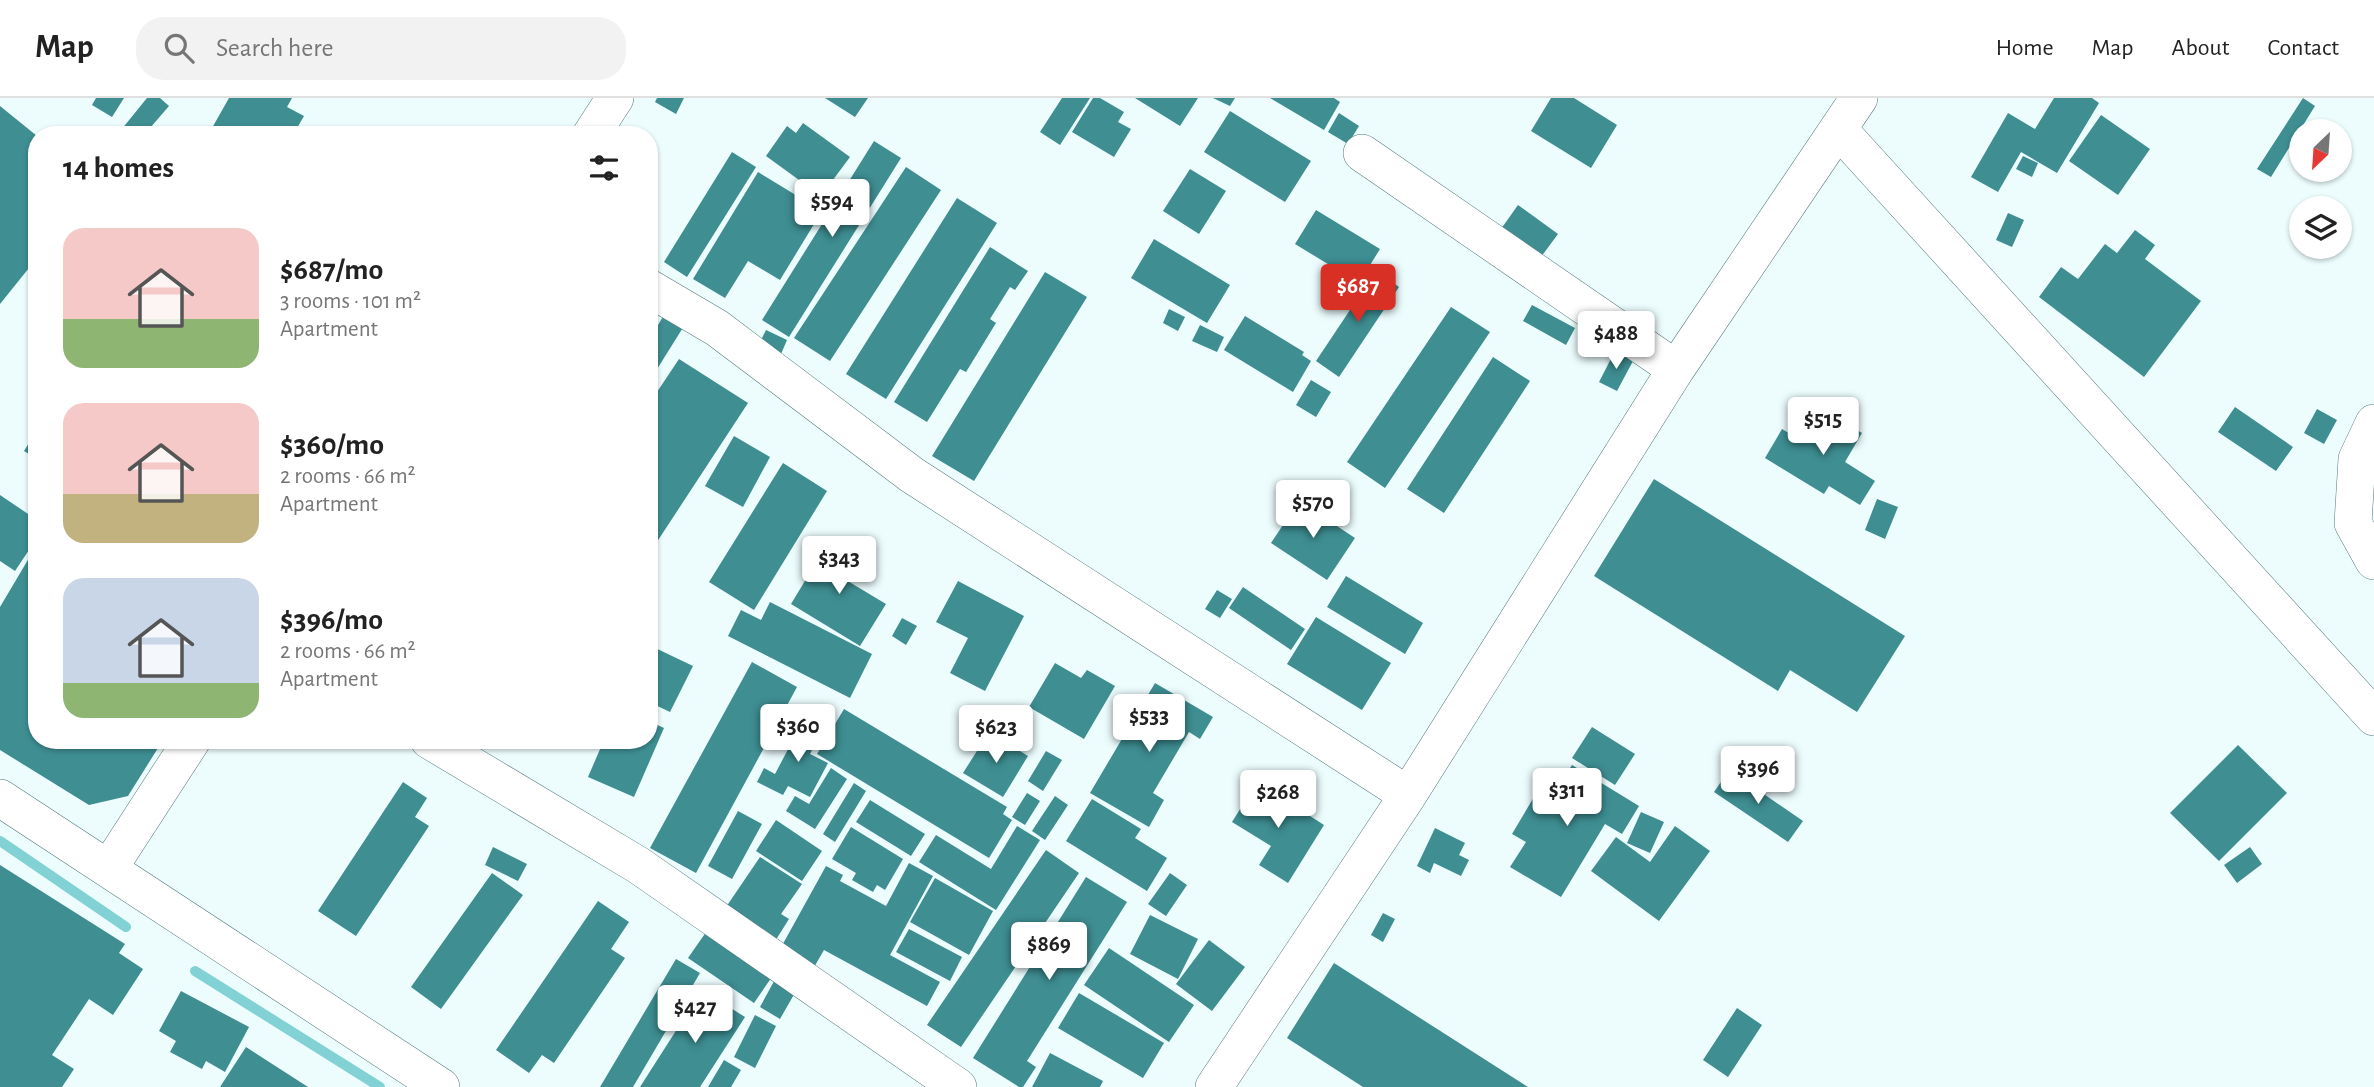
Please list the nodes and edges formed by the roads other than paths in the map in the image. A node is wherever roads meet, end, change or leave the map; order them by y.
1 (615, 98) edge
2 (1859, 98) edge
3 (597, 126) edge
4 (1839, 130) junction
5 (1362, 153) dead end
6 (658, 293) edge
7 (1676, 369) junction
8 (2374, 423) edge
9 (2374, 561) edge
10 (2374, 717) edge
11 (186, 749) edge
12 (444, 749) edge
13 (1408, 795) junction
14 (0, 798) edge
15 (109, 868) junction
16 (441, 1087) edge
17 (958, 1087) edge
18 (1214, 1087) edge

1 - 3 street
2 - 4 street
4 - 7 street
4 - 10 street
5 - 7 street
6 - 13 street
7 - 13 street
8 - 9 street
11 - 15 street
12 - 17 street
13 - 18 street
14 - 15 street
15 - 16 street

